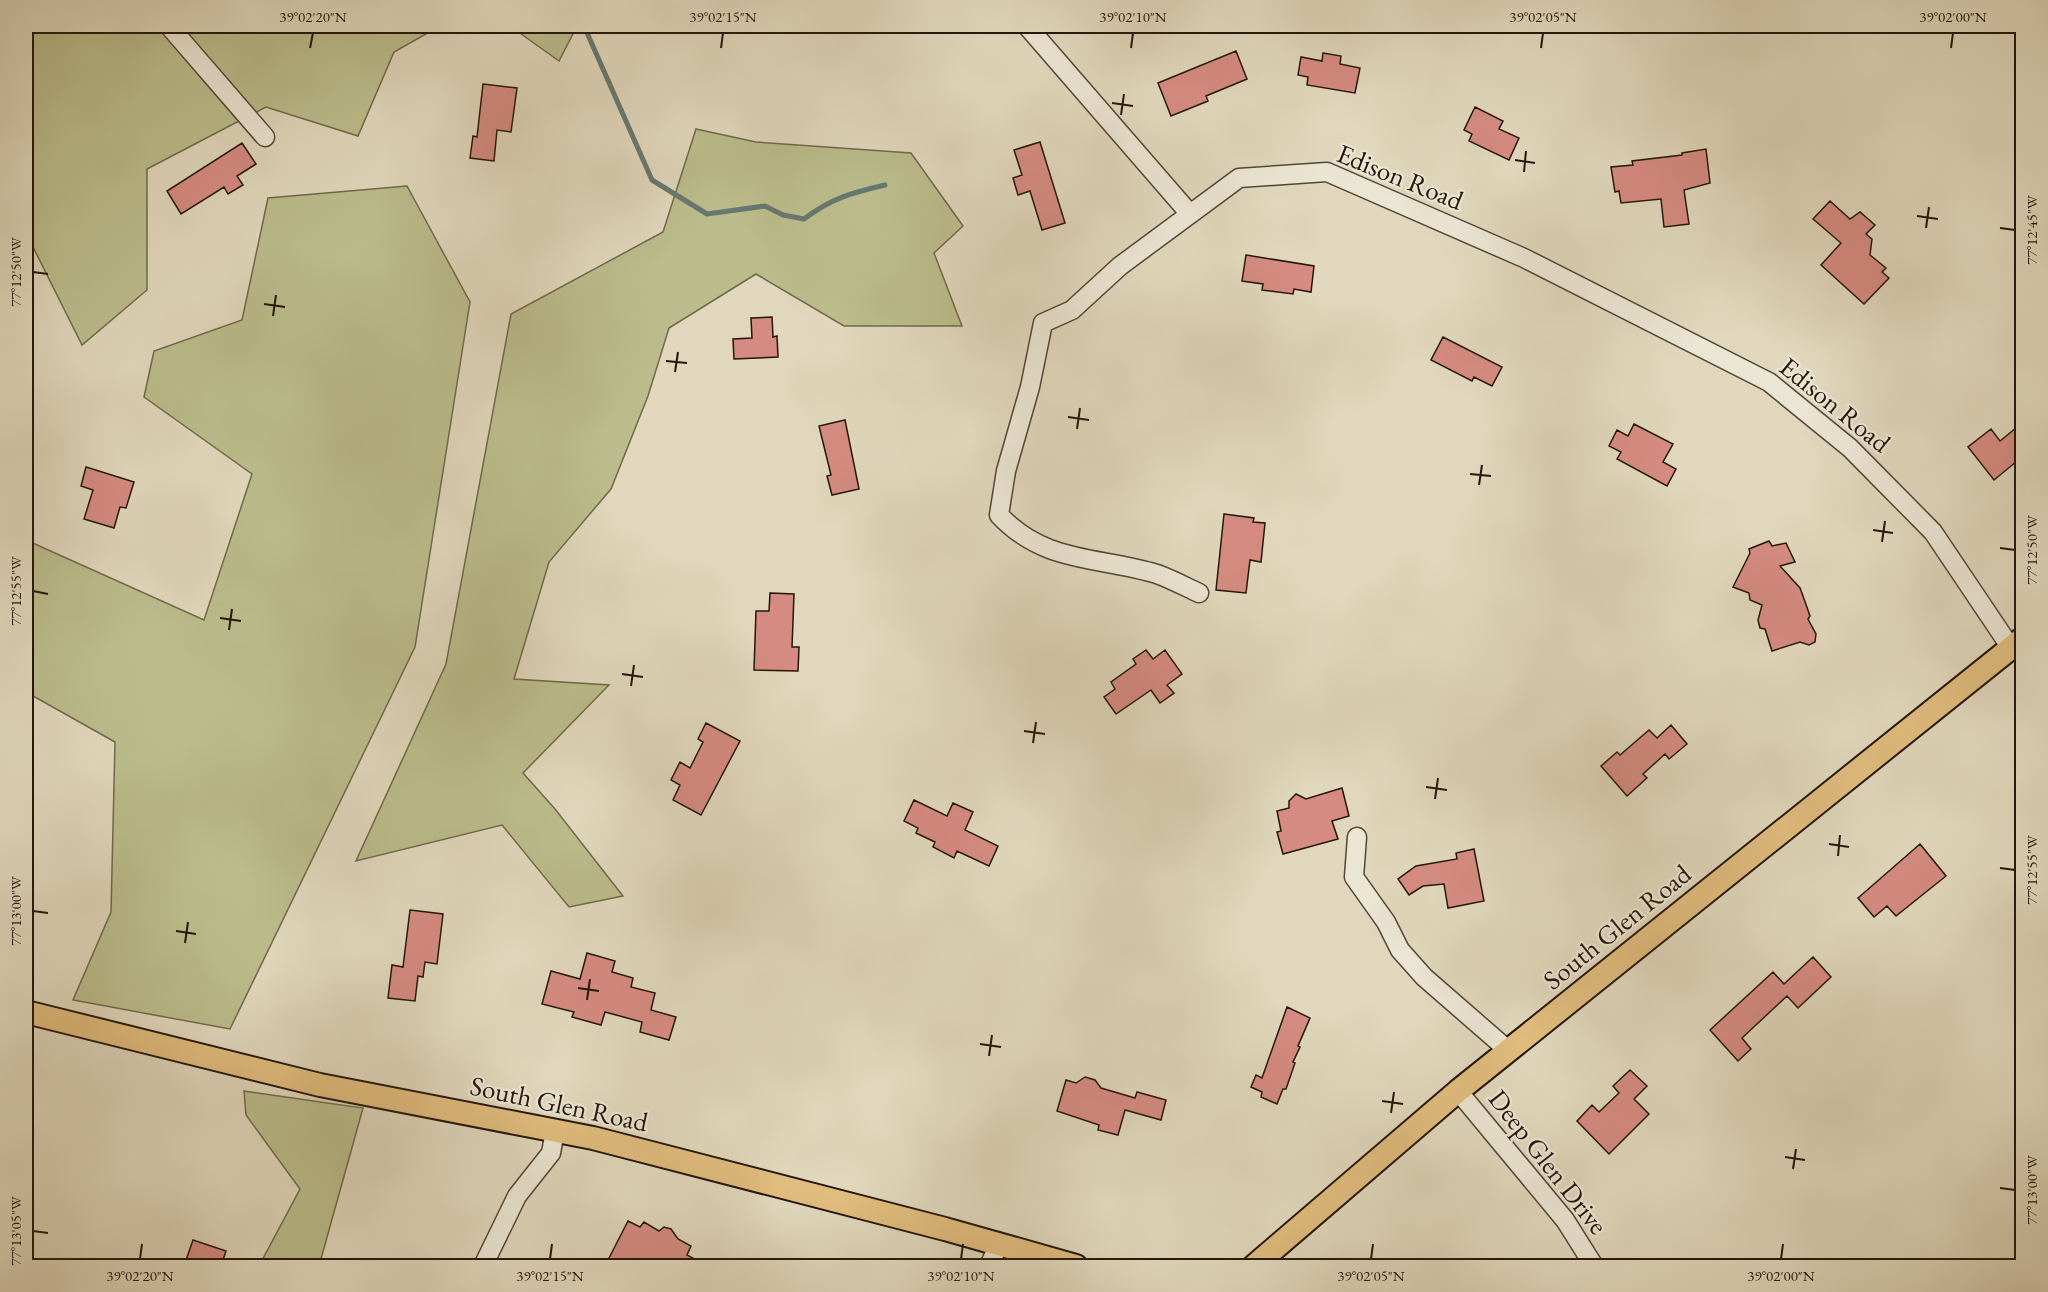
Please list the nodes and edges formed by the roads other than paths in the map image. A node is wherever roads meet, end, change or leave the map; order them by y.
1 (169, 26) edge
2 (1027, 26) edge
3 (265, 137) dead end
4 (1190, 214) junction
5 (1199, 594) dead end
6 (2017, 644) edge
7 (1357, 837) dead end
8 (26, 1012) edge
9 (1509, 1051) junction
10 (1458, 1091) junction
11 (555, 1131) junction
12 (999, 1244) junction
13 (483, 1266) edge
14 (989, 1266) edge
15 (1076, 1266) edge
16 (1254, 1266) edge
17 (1594, 1266) edge

1 - 3 street
2 - 4 street
4 - 5 street, Edison Road
4 - 6 street, Edison Road
6 - 9 main road, South Glen Road
7 - 9 street
8 - 11 main road, South Glen Road
9 - 10 main road, South Glen Road
10 - 16 main road, South Glen Road
10 - 17 street, Deep Glen Drive
11 - 12 main road, South Glen Road
11 - 13 street
12 - 14 street
12 - 15 main road, South Glen Road

